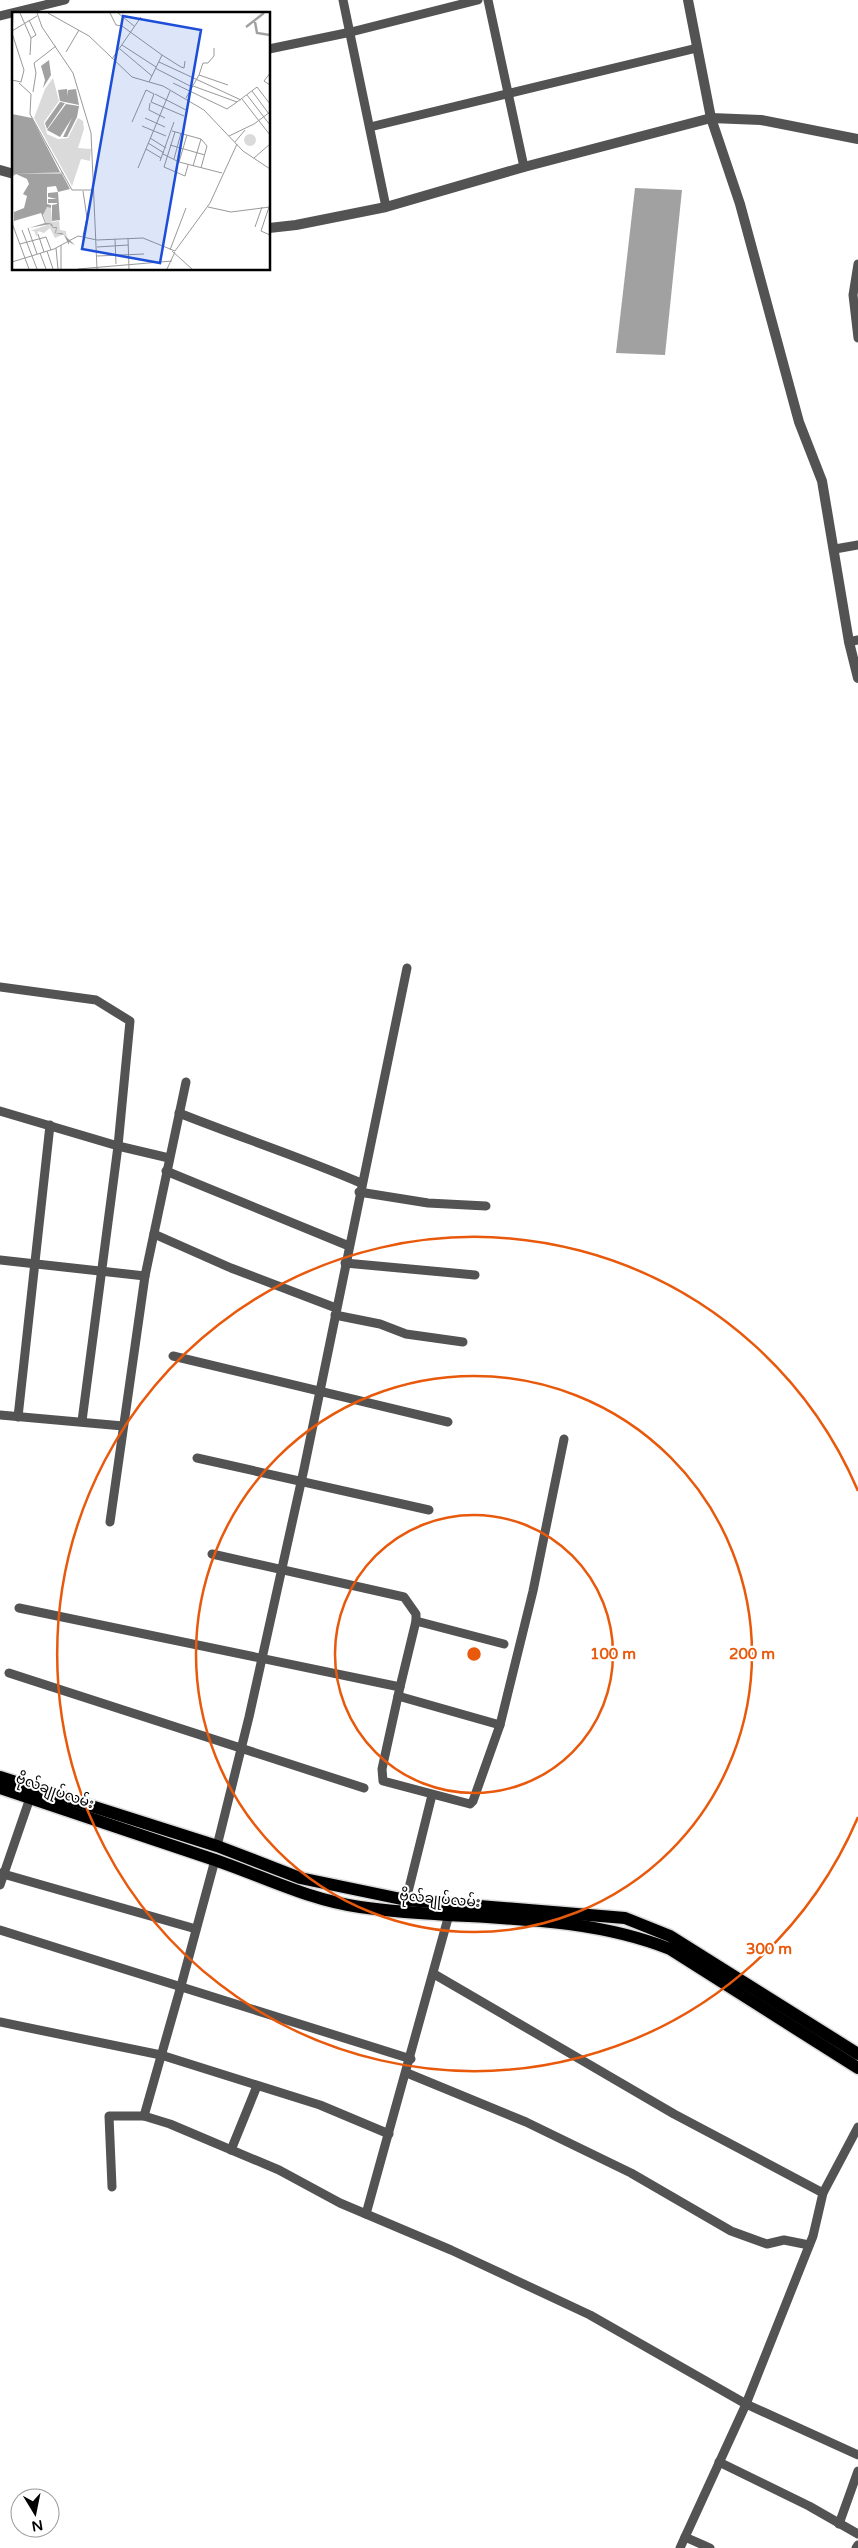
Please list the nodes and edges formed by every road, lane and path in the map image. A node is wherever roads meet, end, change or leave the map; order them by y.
1 (65, 0) edge
2 (343, 0) edge
3 (478, 0) edge
4 (488, 0) edge
5 (688, 0) edge
6 (16, 12) edge
7 (351, 32) junction
8 (697, 48) junction
9 (270, 49) edge
10 (507, 94) junction
11 (711, 118) junction
12 (370, 127) junction
13 (858, 140) edge
14 (524, 167) junction
15 (386, 208) junction
16 (270, 228) edge
17 (858, 264) edge
18 (858, 338) edge
19 (858, 545) edge
20 (835, 549) junction
21 (854, 641) edge
22 (858, 678) edge
23 (407, 968) dead end
24 (0, 987) edge
25 (186, 1082) dead end
26 (0, 1111) edge
27 (179, 1113) junction
28 (50, 1126) junction
29 (118, 1146) junction
30 (169, 1158) junction
31 (166, 1171) junction
32 (360, 1187) junction
33 (486, 1206) dead end
34 (154, 1234) junction
35 (349, 1246) junction
36 (0, 1260) edge
37 (35, 1263) junction
38 (345, 1263) junction
39 (102, 1270) junction
40 (475, 1275) dead end
41 (145, 1276) junction
42 (335, 1312) junction
43 (463, 1342) dead end
44 (173, 1356) dead end
45 (319, 1392) junction
46 (0, 1415) edge
47 (18, 1417) junction
48 (82, 1421) junction
49 (448, 1422) dead end
50 (123, 1426) junction
51 (564, 1439) dead end
52 (197, 1458) dead end
53 (301, 1482) junction
54 (429, 1510) dead end
55 (110, 1522) dead end
56 (212, 1554) dead end
57 (282, 1568) junction
58 (19, 1608) dead end
59 (416, 1621) junction
60 (504, 1644) dead end
61 (262, 1657) junction
62 (9, 1673) dead end
63 (399, 1692) junction
64 (500, 1725) junction
65 (241, 1748) junction
66 (0, 1777) edge
67 (0, 1788) edge
68 (364, 1788) dead end
69 (432, 1795) junction
70 (30, 1798) junction
71 (217, 1846) junction
72 (215, 1860) junction
73 (2, 1874) edge
74 (0, 1885) edge
75 (406, 1900) junction
76 (451, 1909) junction
77 (196, 1929) junction
78 (0, 1930) edge
79 (434, 1974) junction
80 (181, 1986) junction
81 (0, 2022) edge
82 (858, 2054) edge
83 (161, 2055) junction
84 (411, 2059) junction
85 (858, 2068) edge
86 (407, 2073) junction
87 (257, 2086) junction
88 (144, 2116) junction
89 (858, 2127) edge
90 (390, 2134) junction
91 (231, 2150) junction
92 (112, 2187) dead end
93 (822, 2193) junction
94 (366, 2214) junction
95 (809, 2246) junction
96 (746, 2404) junction
97 (858, 2455) edge
98 (719, 2462) junction
99 (858, 2471) edge
100 (839, 2524) junction
101 (858, 2534) edge
102 (685, 2537) junction
103 (680, 2548) edge
104 (710, 2548) edge

1 - 6 street
2 - 7 street
3 - 7 street
4 - 10 street
5 - 8 street
7 - 9 street
7 - 12 street
8 - 10 street
8 - 11 street
10 - 12 street
10 - 14 street
11 - 13 street
11 - 14 street
11 - 20 street
12 - 15 street
14 - 15 street
15 - 16 street
17 - 18 street
19 - 20 street
20 - 21 street
21 - 22 street
23 - 32 street
24 - 29 street
25 - 27 street
26 - 28 street
27 - 30 street
27 - 32 street
28 - 29 street
28 - 37 street
29 - 30 street
29 - 39 street
30 - 31 street
31 - 34 street
31 - 35 street
32 - 33 street
32 - 35 street
34 - 41 street
34 - 42 street
35 - 38 street
36 - 37 street
37 - 39 street
37 - 47 street
38 - 40 street
38 - 42 street
39 - 41 street
39 - 48 street
41 - 50 street
42 - 43 street
42 - 45 street
44 - 45 street
45 - 49 street
45 - 53 street
46 - 47 street
47 - 48 street
48 - 50 street
50 - 55 street
51 - 64 street
52 - 53 street
53 - 54 street
53 - 57 street
56 - 57 street
57 - 59 street
57 - 61 street
58 - 61 street
59 - 60 street
59 - 63 street
61 - 63 street
61 - 65 street
62 - 65 street
63 - 64 street
63 - 69 street
64 - 69 street
65 - 68 street
65 - 71 street
66 - 71 main road, ဗိုလ်ချုပ်လမ်း
67 - 70 main road, ဗိုလ်ချုပ်လမ်း
69 - 75 street
70 - 72 main road, ဗိုလ်ချုပ်လမ်း
70 - 73 street
71 - 75 main road, ဗိုလ်ချုပ်လမ်း
72 - 76 main road, ဗိုလ်ချုပ်လမ်း
72 - 77 street
73 - 74 street
73 - 77 street
75 - 76 main road, ဗိုလ်ချုပ်လမ်း
76 - 79 street
76 - 82 main road, ဗိုလ်ချုပ်လမ်း
76 - 85 main road, ဗိုလ်ချုပ်လမ်း
77 - 80 street
78 - 80 street
79 - 84 street
79 - 93 street
80 - 83 street
80 - 84 street
81 - 83 street
83 - 87 street
83 - 88 street
84 - 86 street
86 - 90 street
86 - 95 street
87 - 90 street
87 - 91 street
88 - 91 street
88 - 92 street
89 - 93 street
90 - 94 street
91 - 94 street
93 - 95 street
94 - 96 street
95 - 96 street
96 - 97 street
96 - 98 street
98 - 100 street
98 - 102 street
99 - 100 street
100 - 101 street
102 - 103 street
102 - 104 street

